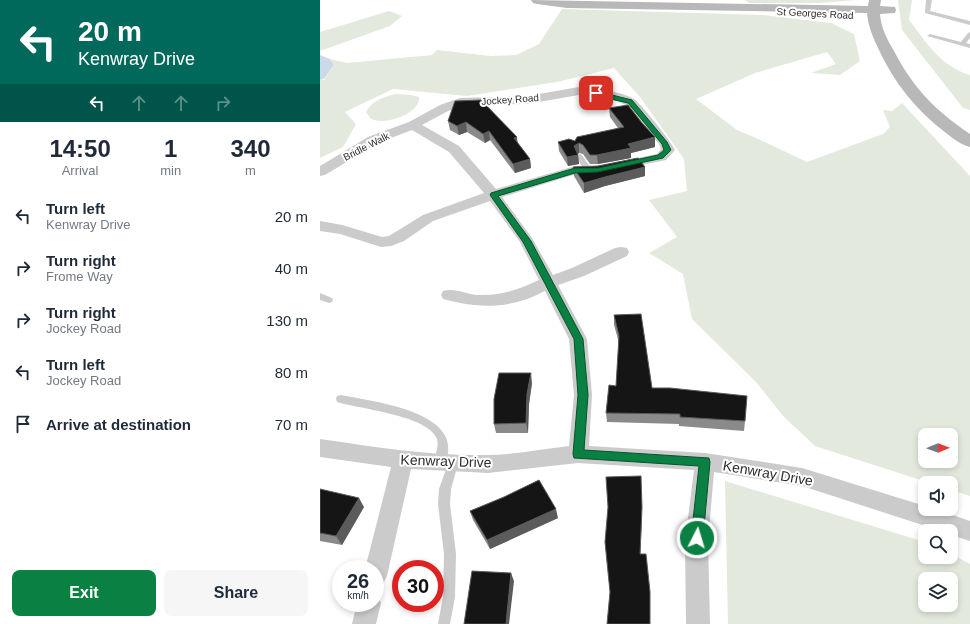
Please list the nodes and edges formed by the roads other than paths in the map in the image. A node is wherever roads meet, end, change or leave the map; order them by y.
1 (538, 0) edge
2 (929, 0) edge
3 (873, 8) edge
4 (892, 18) edge
5 (970, 23) edge
6 (970, 34) edge
7 (930, 36) dead end
8 (963, 44) junction
9 (970, 46) edge
10 (413, 125) junction
11 (970, 129) edge
12 (970, 142) edge
13 (580, 156) dead end
14 (588, 170) junction
15 (320, 172) edge
16 (493, 195) junction
17 (320, 226) edge
18 (621, 252) dead end
19 (548, 282) junction
20 (320, 296) edge
21 (448, 296) dead end
22 (329, 300) dead end
23 (341, 399) dead end
24 (320, 448) edge
25 (578, 454) junction
26 (403, 460) junction
27 (705, 462) junction
28 (446, 464) junction
29 (970, 531) edge
30 (379, 560) edge
31 (367, 612) edge
32 (364, 624) edge
33 (444, 624) edge
34 (698, 624) edge

1 - 3 main road, St Georges Road
2 - 5 lane
3 - 4 main road, St Georges Road
3 - 12 main road
4 - 11 main road
6 - 8 lane
7 - 8 lane
8 - 9 lane
10 - 14 street, Jockey Road
10 - 15 street, Bridle Walk
10 - 16 street
13 - 14 lane
14 - 16 street, Jockey Road
16 - 17 street, Jockey Road
16 - 19 street
18 - 19 street
19 - 21 street
19 - 25 street
20 - 22 lane
23 - 28 lane
24 - 26 street, Kenwray Drive
25 - 27 street, Kenwray Drive
25 - 28 street, Kenwray Drive
26 - 28 street, Kenwray Drive
26 - 30 street
27 - 29 street, Kenwray Drive
27 - 34 street
28 - 33 lane
31 - 32 street

